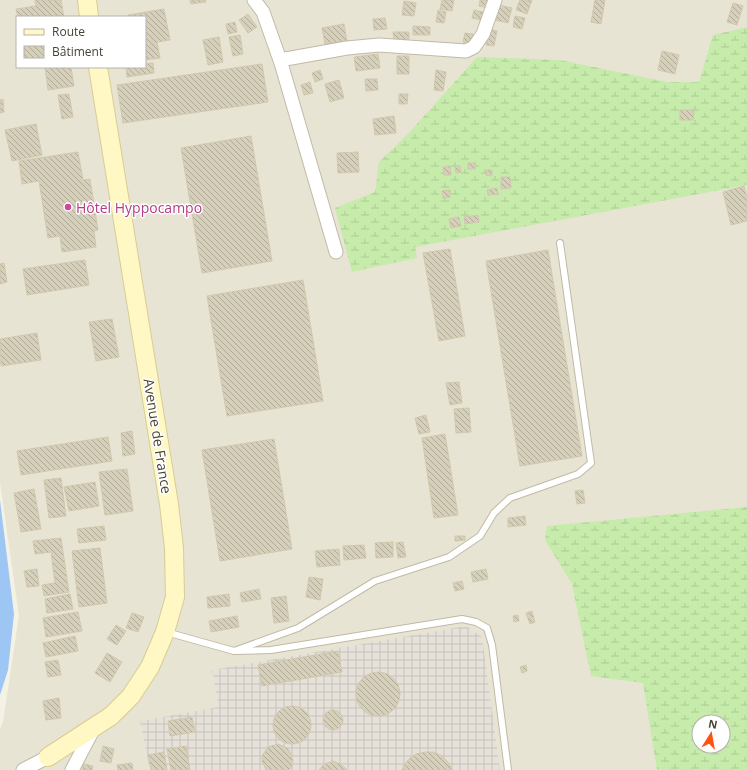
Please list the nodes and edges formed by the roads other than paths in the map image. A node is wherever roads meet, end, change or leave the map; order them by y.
1 (87, 0) edge
2 (254, 0) edge
3 (495, 0) edge
4 (89, 16) edge
5 (280, 60) junction
6 (98, 68) edge
7 (560, 243) dead end
8 (336, 252) dead end
9 (165, 632) junction
10 (234, 651) junction
11 (94, 727) junction
12 (48, 757) joint
13 (23, 770) edge
14 (72, 770) edge
15 (508, 770) edge

1 - 4 street
2 - 5 street
3 - 5 street
5 - 8 street
6 - 9 street, Avenue de France
7 - 10 lane
9 - 10 lane
9 - 11 street, Avenue de France
10 - 15 lane
11 - 12 street, Avenue de France
11 - 14 street
12 - 13 street

